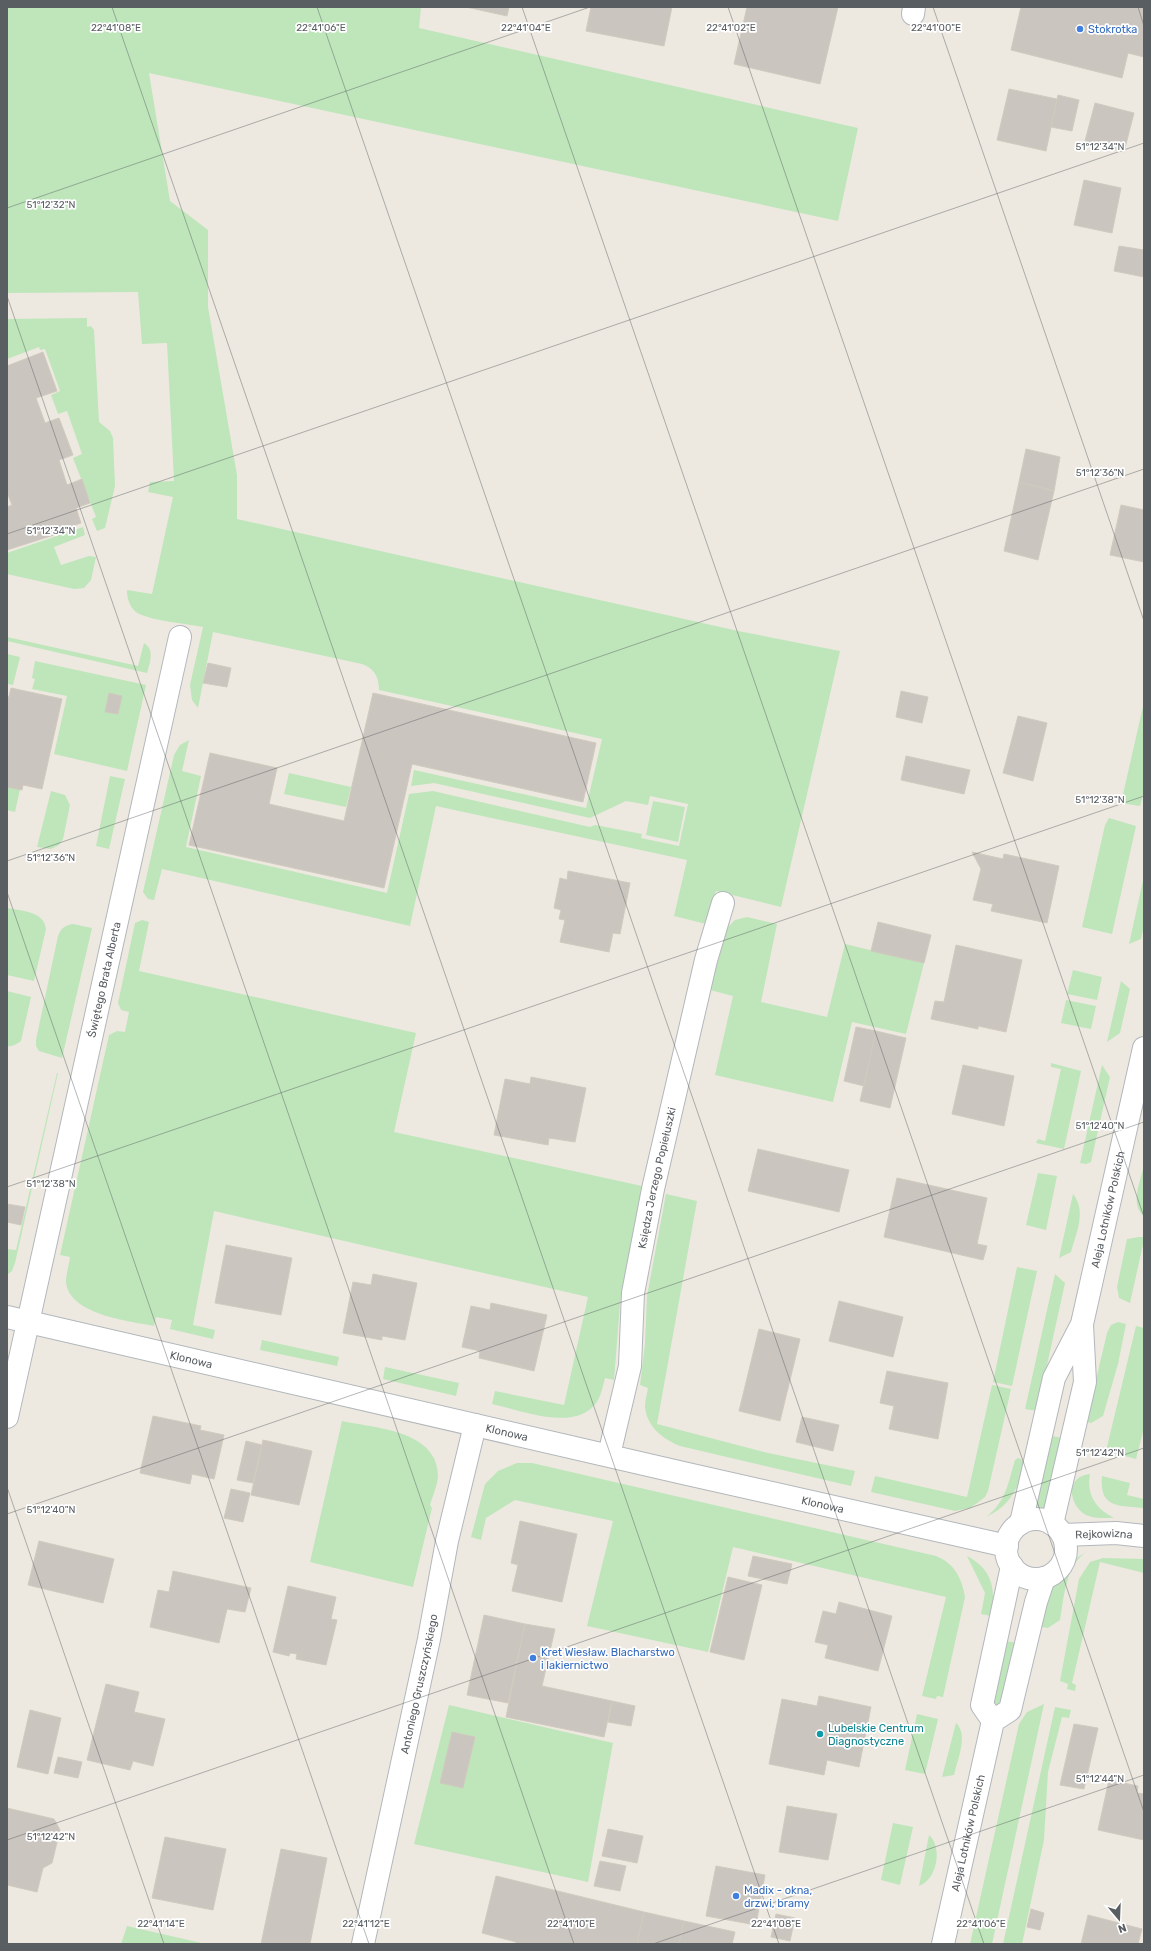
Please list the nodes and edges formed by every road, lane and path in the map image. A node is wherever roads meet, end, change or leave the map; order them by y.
1 (180, 637) dead end
2 (723, 903) dead end
3 (1144, 1048) edge
4 (7, 1317) edge
5 (29, 1322) junction
6 (1082, 1324) junction
7 (7, 1417) edge
8 (474, 1425) junction
9 (609, 1455) junction
10 (1022, 1523) junction
11 (1058, 1530) junction
12 (1144, 1536) edge
13 (1010, 1556) junction
14 (1044, 1578) junction
15 (993, 1721) junction
16 (363, 1944) edge
17 (943, 1944) edge

1 - 5 street, Świętego Brata Alberta
2 - 9 street, Księdza Jerzego Popiełuszki
3 - 6 street, Aleja Lotników Polskich
4 - 5 street, Klonowa
5 - 7 street, Świętego Brata Alberta
5 - 8 street, Klonowa
6 - 10 street, Aleja Lotników Polskich
6 - 11 street, Aleja Lotników Polskich
8 - 9 street, Klonowa
8 - 16 street, Antoniego Gruszczyńskiego
9 - 13 street, Klonowa
10 - 11 street
10 - 13 street
11 - 12 street, Rejkowizna
11 - 14 street
13 - 14 street
13 - 15 street
14 - 15 street
15 - 17 street, Aleja Lotników Polskich

